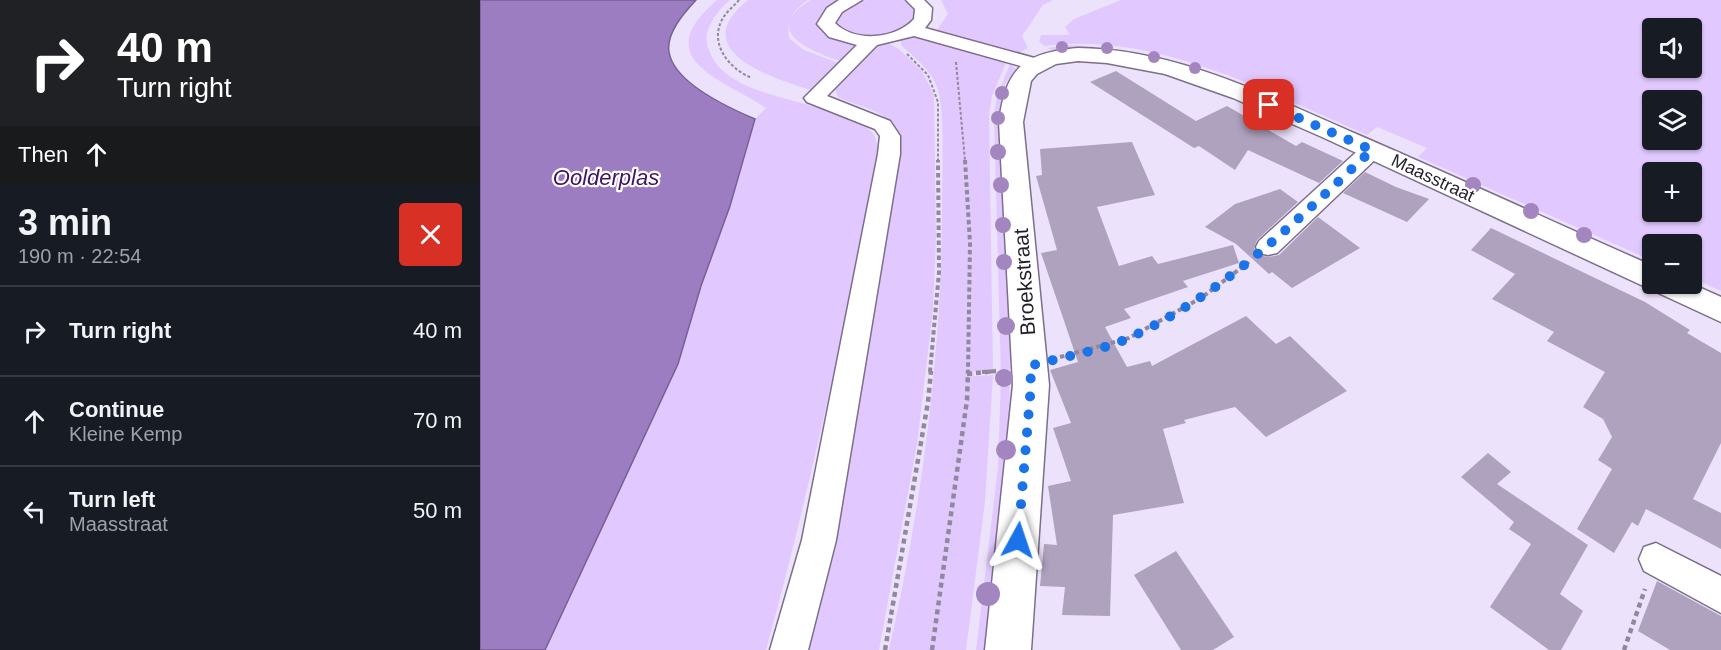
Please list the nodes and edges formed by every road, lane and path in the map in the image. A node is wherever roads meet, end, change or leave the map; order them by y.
1 (739, 0) edge
2 (854, 0) edge
3 (914, 0) edge
4 (913, 30) junction
5 (881, 39) junction
6 (954, 58) dead end
7 (1035, 64) junction
8 (752, 78) dead end
9 (1372, 150) junction
10 (1268, 247) joint
11 (1642, 274) edge
12 (1686, 294) edge
13 (1721, 310) edge
14 (1030, 366) junction
15 (996, 372) dead end
16 (967, 374) junction
17 (1656, 560) joint
18 (1721, 595) edge
19 (789, 650) edge
20 (885, 650) edge
21 (932, 650) edge
22 (1008, 650) edge
23 (1623, 650) edge

1 - 8 path
2 - 5 street
3 - 4 street
4 - 5 street
4 - 7 street
5 - 19 street
5 - 20 path
6 - 16 path
7 - 9 street, Maasstraat
7 - 14 street, Broekstraat
9 - 10 street
9 - 11 street, Maasstraat
10 - 14 path
12 - 13 street
14 - 22 street, Broekstraat
15 - 16 path
16 - 21 path
17 - 18 street
17 - 23 path

